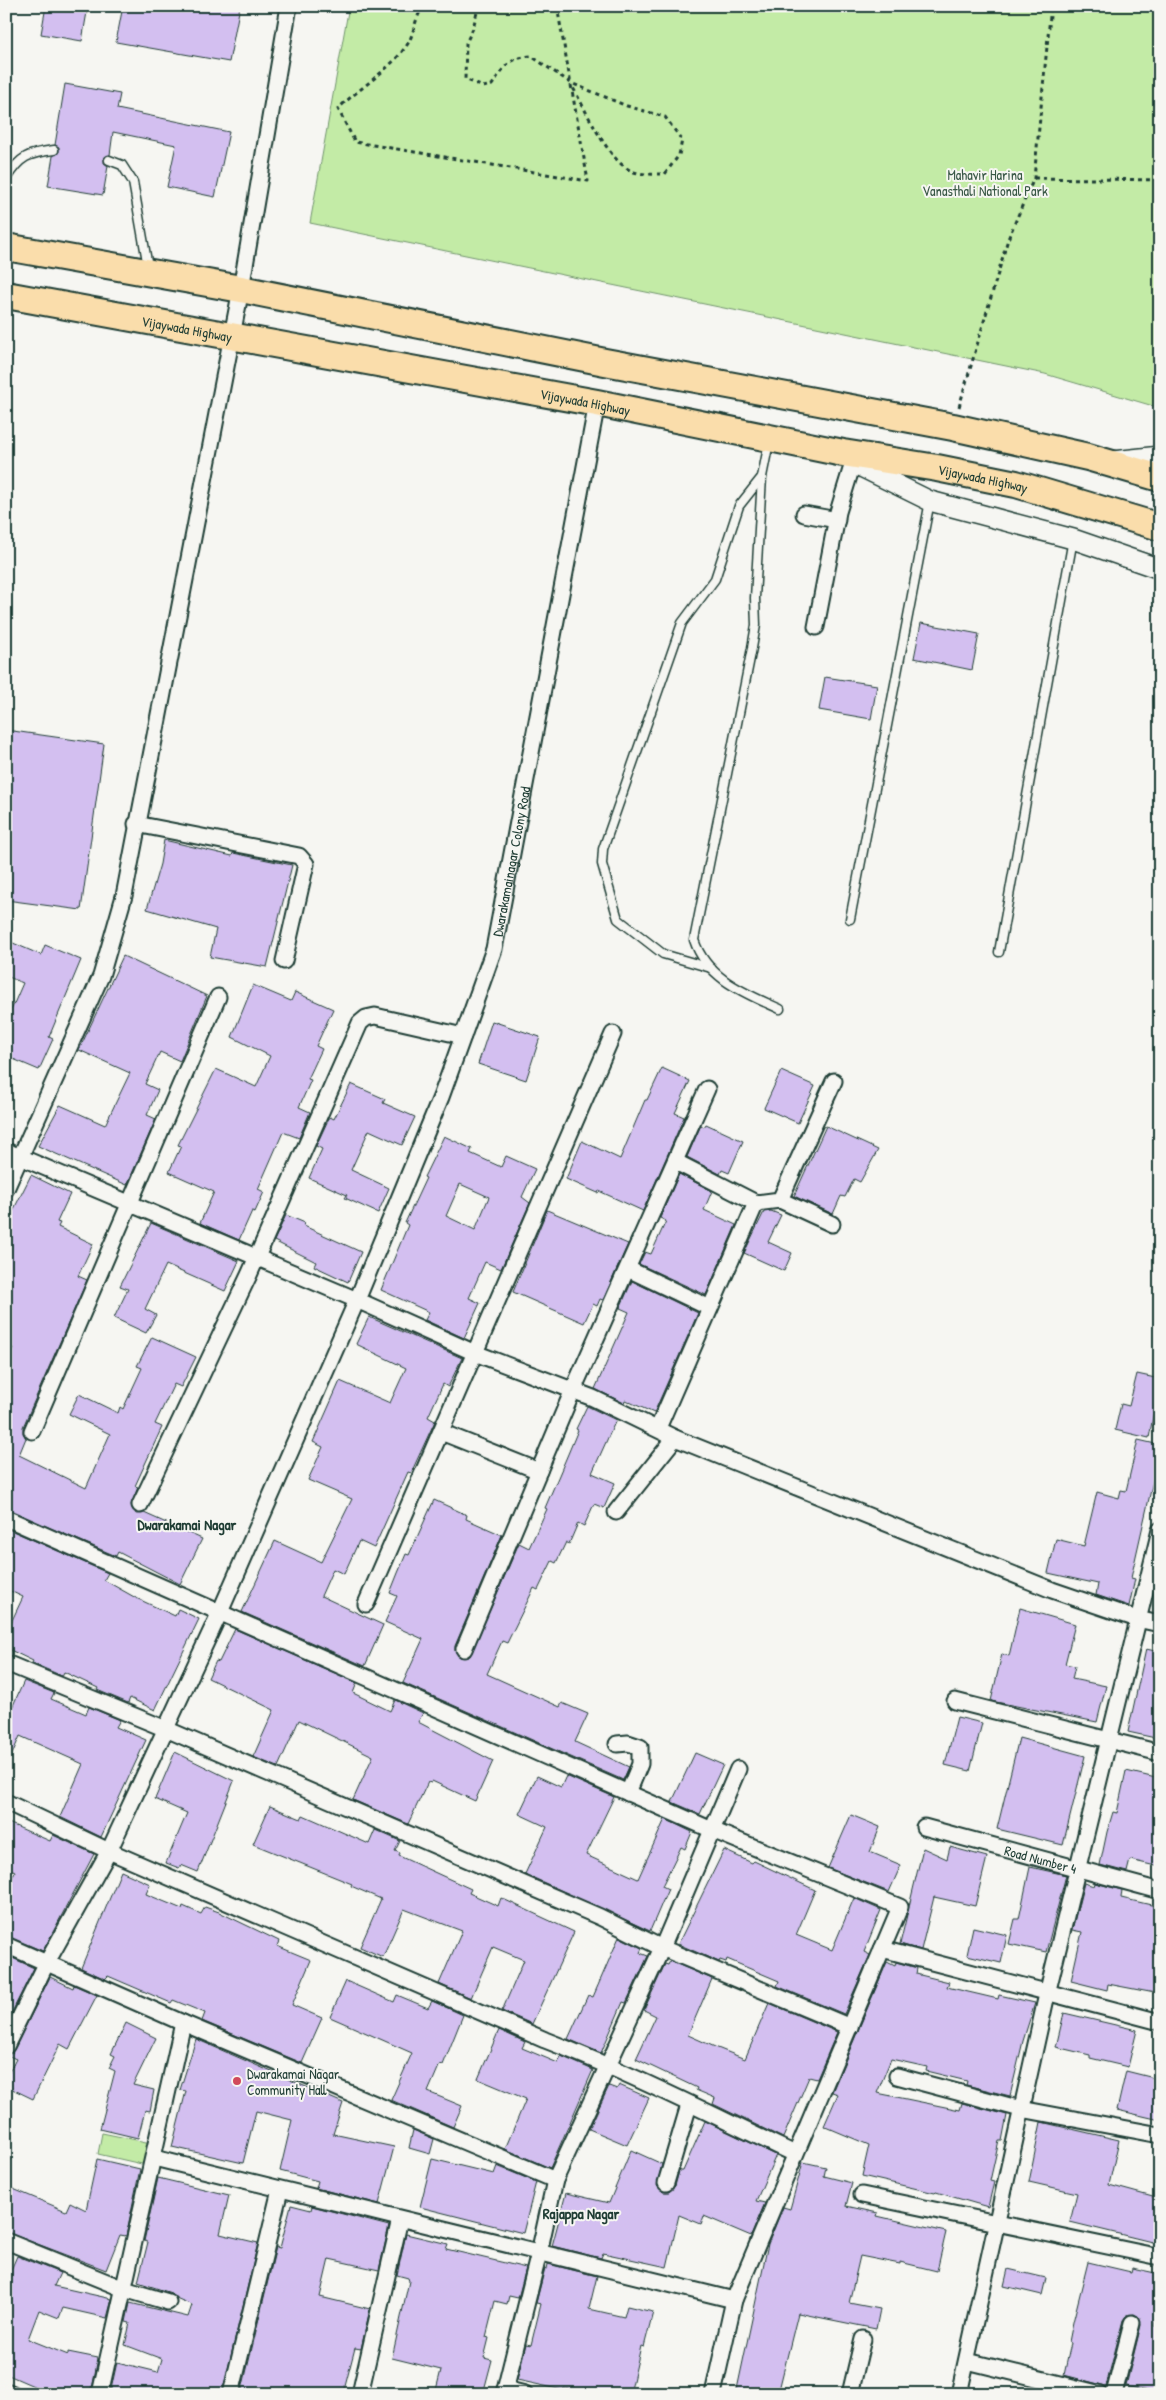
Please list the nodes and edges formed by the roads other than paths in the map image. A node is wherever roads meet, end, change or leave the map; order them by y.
1 (289, 6) edge
2 (54, 150) dead end
3 (109, 160) dead end
4 (6, 179) edge
5 (6, 248) edge
6 (149, 272) junction
7 (241, 289) junction
8 (6, 295) edge
9 (231, 336) junction
10 (597, 403) junction
11 (770, 438) junction
12 (1160, 456) edge
13 (848, 458) junction
14 (1105, 462) junction
15 (762, 477) junction
16 (1160, 478) edge
17 (930, 502) junction
18 (804, 514) dead end
19 (837, 520) junction
20 (1160, 527) edge
21 (1072, 539) junction
22 (1160, 569) edge
23 (816, 627) dead end
24 (136, 824) junction
25 (850, 919) dead end
26 (999, 952) dead end
27 (284, 961) dead end
28 (711, 968) junction
29 (218, 997) dead end
30 (780, 1009) dead end
31 (613, 1034) dead end
32 (463, 1036) junction
33 (834, 1081) dead end
34 (707, 1089) dead end
35 (6, 1151) edge
36 (20, 1158) junction
37 (676, 1162) junction
38 (6, 1189) edge
39 (780, 1200) junction
40 (756, 1203) junction
41 (129, 1204) junction
42 (832, 1224) dead end
43 (256, 1258) junction
44 (628, 1269) junction
45 (356, 1300) junction
46 (710, 1308) junction
47 (476, 1353) junction
48 (573, 1390) junction
49 (658, 1428) junction
50 (32, 1431) dead end
51 (441, 1432) junction
52 (675, 1438) junction
53 (539, 1471) junction
54 (140, 1505) dead end
55 (616, 1512) dead end
56 (6, 1518) edge
57 (1160, 1530) edge
58 (366, 1604) dead end
59 (220, 1612) junction
60 (1137, 1619) junction
61 (1160, 1624) edge
62 (464, 1649) dead end
63 (6, 1664) edge
64 (955, 1701) dead end
65 (166, 1729) junction
66 (1109, 1741) junction
67 (617, 1744) dead end
68 (1160, 1753) edge
69 (738, 1769) dead end
70 (628, 1793) junction
71 (6, 1802) edge
72 (924, 1826) dead end
73 (712, 1830) junction
74 (109, 1851) junction
75 (1078, 1869) junction
76 (1160, 1890) edge
77 (6, 1945) edge
78 (662, 1948) junction
79 (882, 1950) junction
80 (46, 1964) junction
81 (1047, 1994) junction
82 (1160, 2022) edge
83 (183, 2023) junction
84 (850, 2028) junction
85 (6, 2046) edge
86 (607, 2064) junction
87 (897, 2076) dead end
88 (689, 2105) junction
89 (1022, 2109) junction
90 (1160, 2135) edge
91 (795, 2154) junction
92 (154, 2158) junction
93 (555, 2180) junction
94 (666, 2183) dead end
95 (280, 2190) junction
96 (862, 2195) dead end
97 (400, 2219) junction
98 (998, 2224) junction
99 (6, 2241) edge
100 (540, 2253) junction
101 (1160, 2256) edge
102 (124, 2289) junction
103 (734, 2300) junction
104 (168, 2302) dead end
105 (1132, 2323) dead end
106 (863, 2339) dead end
107 (966, 2361) junction
108 (6, 2391) edge
109 (504, 2391) edge
110 (12, 2394) edge
111 (100, 2394) edge
112 (231, 2394) edge
113 (360, 2394) edge
114 (525, 2394) edge
115 (713, 2394) edge
116 (850, 2394) edge
117 (959, 2394) edge
118 (1100, 2394) edge
119 (1114, 2394) edge

1 - 7 street
2 - 4 lane
3 - 6 lane
5 - 6 highway
6 - 7 highway
7 - 9 street
7 - 14 highway
8 - 9 highway, Vijaywada Highway
9 - 10 highway, Vijaywada Highway
9 - 24 street
10 - 11 highway, Vijaywada Highway
10 - 32 street, Dwarakamainagar Colony Road
11 - 13 highway, Vijaywada Highway
11 - 15 lane
12 - 14 street
13 - 17 street
13 - 19 street
13 - 20 highway, Vijaywada Highway
14 - 16 highway
15 - 28 lane
15 - 28 lane
17 - 21 street
17 - 25 lane
18 - 19 street
19 - 23 street
21 - 22 street
21 - 26 lane
24 - 27 street
24 - 36 street
28 - 30 lane
29 - 41 street
31 - 47 street
32 - 43 street
32 - 45 street, Dwarakamainagar Colony Road
33 - 39 street
34 - 37 street
35 - 36 street
36 - 38 street
36 - 41 street
37 - 40 street
37 - 44 street
39 - 40 street
39 - 42 street
40 - 46 street
41 - 43 street
41 - 50 street
43 - 45 street
43 - 54 street
44 - 46 street
44 - 48 street
45 - 47 street
45 - 59 street, Dwarakamainagar Colony Road
46 - 49 street
47 - 48 street
47 - 51 street
48 - 49 street
48 - 53 street
49 - 52 street
51 - 53 street
51 - 58 street
52 - 55 street
52 - 60 street
53 - 62 street
56 - 59 street
57 - 60 street
59 - 65 street, Dwarakamainagar Colony Road
59 - 70 street
60 - 61 street
60 - 66 street
63 - 65 street
64 - 66 street
65 - 74 street, Dwarakamainagar Colony Road
65 - 78 street
66 - 68 street
66 - 75 street
67 - 70 street
69 - 73 street
70 - 73 street
71 - 74 street
72 - 75 street, Road Number 4
73 - 78 street
73 - 79 street
74 - 80 street, Dwarakamainagar Colony Road
74 - 86 street
75 - 76 street, Road Number 4
75 - 81 street
77 - 80 street
78 - 84 street
78 - 86 street
79 - 81 street
79 - 84 street
80 - 83 street
80 - 85 street, Dwarakamainagar Colony Road
81 - 82 street
81 - 89 street
83 - 92 street
83 - 93 street
84 - 91 street
86 - 88 street
86 - 93 street
87 - 89 street
88 - 91 street
88 - 94 street
89 - 90 street
89 - 98 street
91 - 103 street
92 - 95 street
92 - 102 street
93 - 100 street
95 - 97 street
95 - 112 street
96 - 98 street
97 - 100 street
97 - 113 street
98 - 101 street
98 - 107 street
99 - 102 street
100 - 103 street
100 - 109 street
102 - 104 street
102 - 111 street
103 - 115 street
105 - 119 street
106 - 116 street
107 - 117 street
107 - 118 street
108 - 110 street
109 - 114 street

